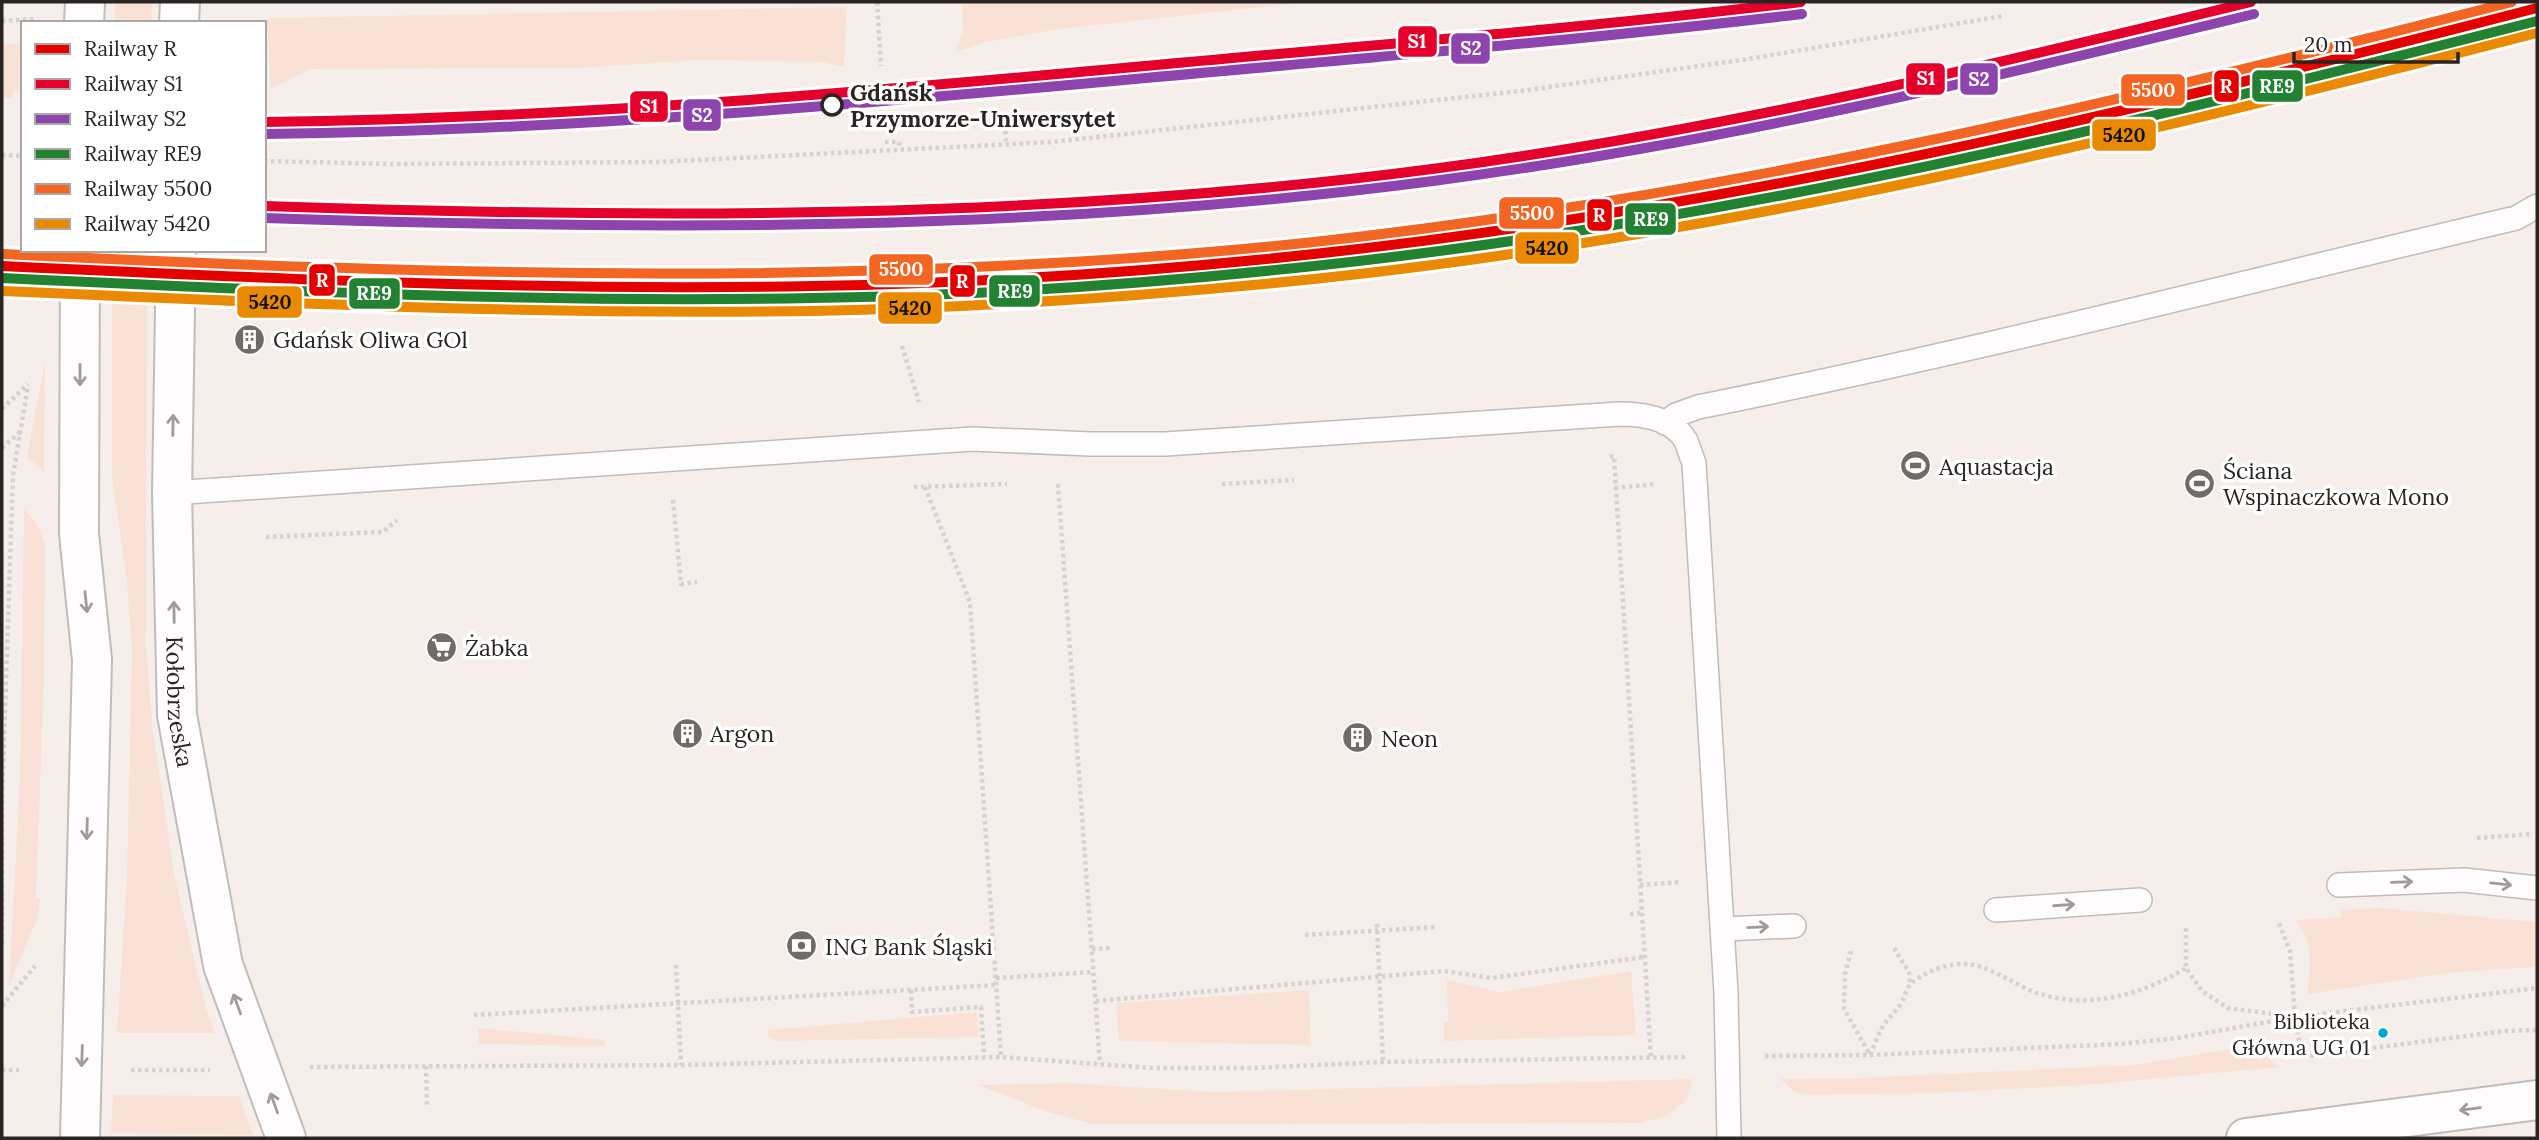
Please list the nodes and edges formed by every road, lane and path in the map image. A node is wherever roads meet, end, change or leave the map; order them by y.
1 (85, 2) edge
2 (180, 2) edge
3 (877, 2) edge
4 (2003, 16) dead end
5 (36, 19) dead end
6 (2, 21) edge
7 (84, 21) edge
8 (179, 21) edge
9 (881, 65) dead end
10 (933, 124) dead end
11 (885, 142) dead end
12 (1006, 144) junction
13 (900, 149) junction
14 (2, 155) edge
15 (21, 156) edge
16 (266, 161) edge
17 (2537, 206) edge
18 (80, 252) edge
19 (176, 252) edge
20 (902, 346) dead end
21 (920, 405) dead end
22 (2, 410) edge
23 (1665, 423) junction
24 (20, 431) junction
25 (2, 448) edge
26 (1614, 456) dead end
27 (1071, 483) dead end
28 (1018, 484) dead end
29 (1218, 484) dead end
30 (1232, 484) dead end
31 (911, 487) dead end
32 (925, 487) junction
33 (172, 493) junction
34 (686, 498) dead end
35 (673, 499) junction
36 (660, 500) dead end
37 (401, 517) dead end
38 (266, 537) dead end
39 (697, 582) dead end
40 (2, 799) edge
41 (2339, 885) dead end
42 (2537, 888) edge
43 (2140, 900) dead end
44 (1996, 910) dead end
45 (1642, 913) junction
46 (1630, 914) dead end
47 (2278, 921) dead end
48 (1377, 923) dead end
49 (1794, 926) dead end
50 (1437, 927) dead end
51 (2186, 928) dead end
52 (1722, 929) junction
53 (1377, 930) junction
54 (1305, 935) dead end
55 (2, 944) edge
56 (1112, 948) dead end
57 (1894, 948) dead end
58 (1092, 949) junction
59 (1851, 951) dead end
60 (1644, 957) junction
61 (676, 965) dead end
62 (2186, 968) junction
63 (1093, 972) junction
64 (1379, 977) junction
65 (996, 978) junction
66 (1910, 984) junction
67 (996, 985) junction
68 (2537, 988) edge
69 (911, 990) junction
70 (1096, 1001) junction
71 (678, 1004) junction
72 (474, 1015) dead end
73 (2295, 1017) junction
74 (2537, 1030) edge
75 (1870, 1055) junction
76 (1727, 1056) junction
77 (1001, 1057) junction
78 (984, 1058) junction
79 (1651, 1058) junction
80 (1383, 1062) junction
81 (1100, 1064) junction
82 (681, 1065) junction
83 (426, 1066) junction
84 (302, 1067) dead end
85 (2, 1070) edge
86 (19, 1070) dead end
87 (125, 1070) dead end
88 (218, 1070) dead end
89 (2537, 1100) edge
90 (426, 1105) dead end
91 (80, 1138) edge
92 (286, 1138) edge
93 (1729, 1138) edge
94 (2246, 1138) edge

1 - 7 main road
2 - 8 main road
3 - 9 path
4 - 12 path
5 - 6 path
10 - 12 path
11 - 13 path
12 - 13 path
13 - 16 path
14 - 15 path
17 - 23 lane
18 -> 91 main road
33 -> 19 main road, Kołobrzeska
20 - 21 path
22 - 24 path
23 - 33 lane
23 - 52 lane
24 - 25 path
24 - 40 path
26 - 45 path
27 - 58 path
28 - 32 path
29 - 30 path
31 - 32 path
32 - 65 path
92 -> 33 main road, Kołobrzeska
34 - 35 path
35 - 36 path
35 - 39 path
37 - 38 path
40 - 55 path
41 -> 42 lane
44 -> 43 lane
45 - 46 path
45 - 60 path
47 - 73 path
48 - 53 path
52 -> 49 lane
50 - 53 path
51 - 62 path
52 - 76 lane
53 - 54 path
53 - 64 path
56 - 58 path
57 - 66 path
58 - 63 path
59 - 75 path
60 - 64 path
60 - 79 path
61 - 71 path
62 - 66 path
62 - 73 path
63 - 65 path
63 - 70 path
64 - 70 path
64 - 80 path
65 - 67 path
66 - 75 path
67 - 69 path
67 - 77 path
68 - 73 path
69 - 71 path
69 - 78 path
70 - 81 path
71 - 72 path
71 - 82 path
73 - 74 path
73 - 75 path
75 - 76 path
76 - 79 path
76 - 93 lane
77 - 78 path
77 - 81 path
78 - 82 path
79 - 80 path
80 - 81 path
82 - 83 path
83 - 84 path
83 - 90 path
85 - 86 path
87 - 88 path
89 -> 94 main road

